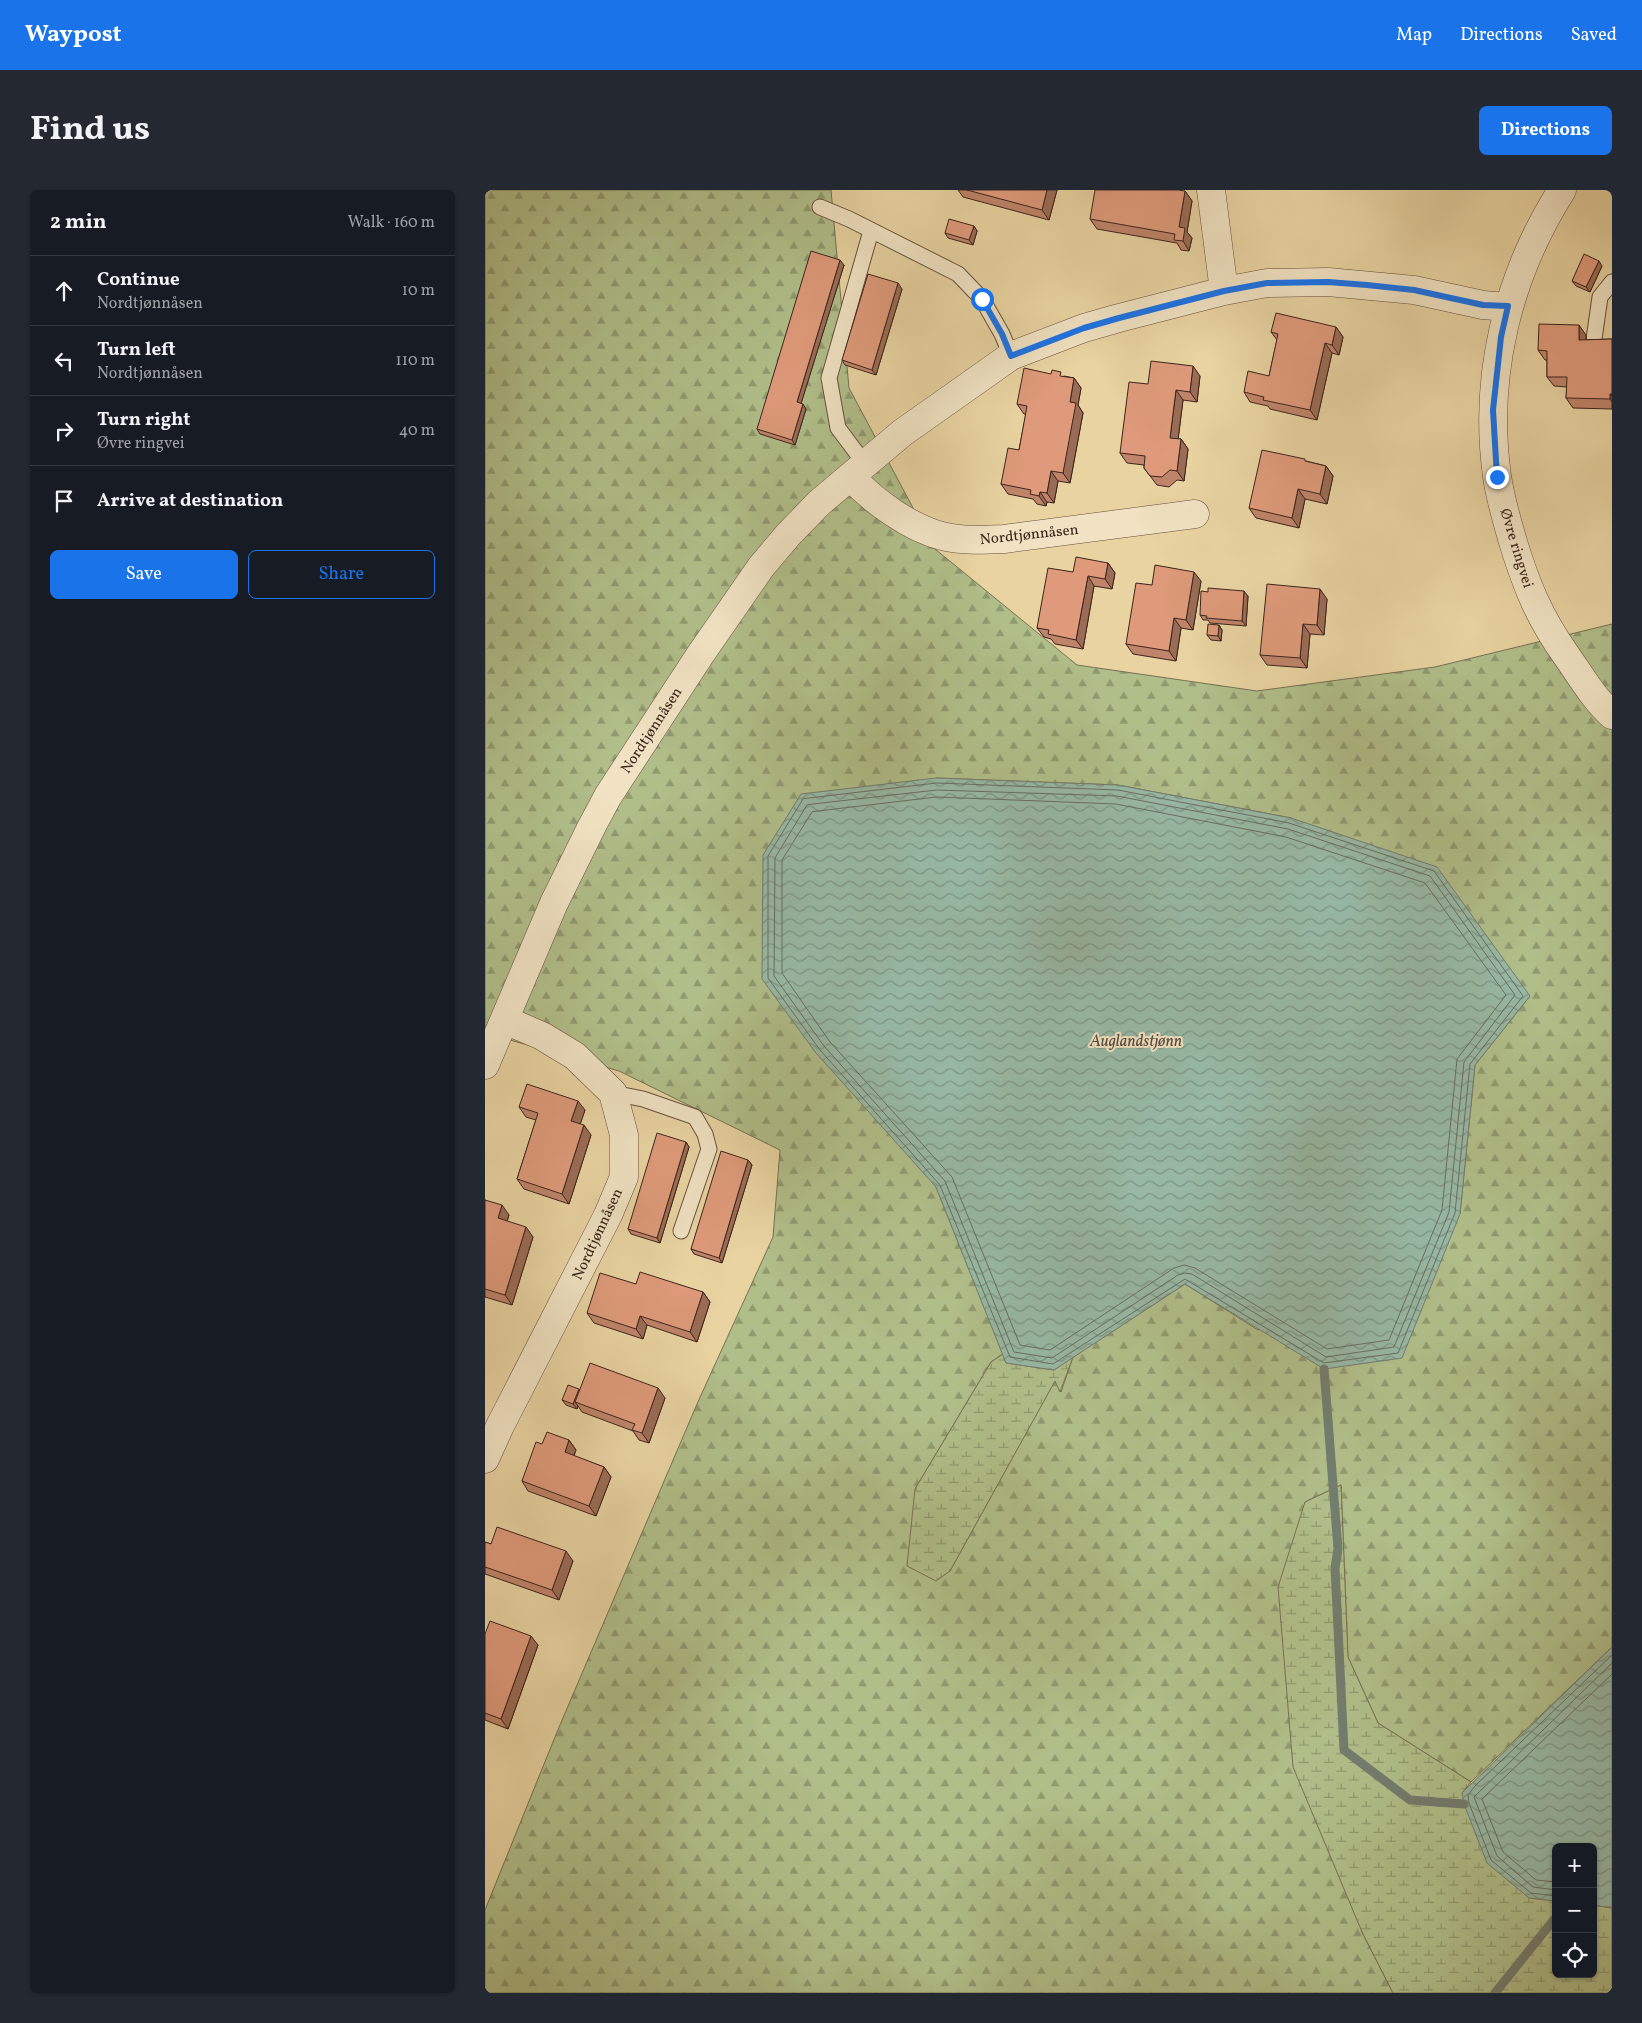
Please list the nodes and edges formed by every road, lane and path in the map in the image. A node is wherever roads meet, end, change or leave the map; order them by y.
1 (1211, 190) edge
2 (1563, 190) edge
3 (820, 206) dead end
4 (871, 231) junction
5 (1612, 282) edge
6 (1224, 291) junction
7 (1508, 306) junction
8 (1594, 339) edge
9 (1011, 356) junction
10 (858, 471) junction
11 (1195, 514) dead end
12 (1612, 716) edge
13 (505, 1020) junction
14 (485, 1065) edge
15 (613, 1092) junction
16 (681, 1232) dead end
17 (485, 1459) edge

1 - 6 street
2 - 7 street, Øvre ringvei
3 - 4 lane
4 - 9 lane
4 - 10 lane
5 - 8 lane
6 - 7 street, Nordtjønnåsen
6 - 9 street, Nordtjønnåsen
7 - 12 street, Øvre ringvei
9 - 10 street, Nordtjønnåsen
10 - 11 street, Nordtjønnåsen
10 - 13 street, Nordtjønnåsen
13 - 14 street, Nordtjønnåsen
13 - 15 street
15 - 16 lane
15 - 17 street, Nordtjønnåsen

